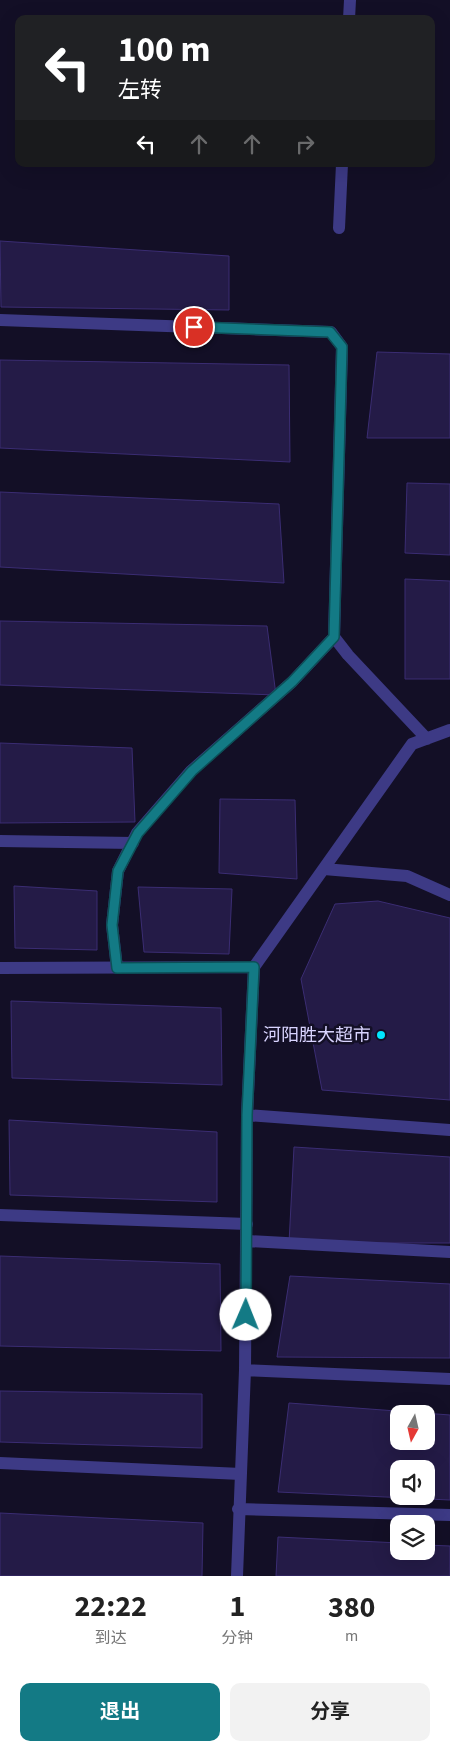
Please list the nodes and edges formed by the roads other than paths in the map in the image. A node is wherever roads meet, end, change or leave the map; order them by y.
1 (350, 0) edge
2 (349, 15) edge
3 (342, 167) edge
4 (339, 228) dead end
5 (0, 320) edge
6 (334, 637) junction
7 (450, 730) edge
8 (427, 739) junction
9 (0, 841) edge
10 (133, 842) junction
11 (324, 869) junction
12 (450, 895) edge
13 (254, 967) junction
14 (0, 968) edge
15 (117, 968) junction
16 (247, 1115) junction
17 (450, 1130) edge
18 (0, 1215) edge
19 (247, 1224) junction
20 (248, 1241) junction
21 (450, 1252) edge
22 (245, 1370) junction
23 (450, 1379) edge
24 (0, 1463) edge
25 (241, 1474) junction
26 (238, 1509) junction
27 (450, 1515) edge
28 (237, 1576) edge

1 - 2 street
3 - 4 street
5 - 6 street
6 - 8 street
6 - 10 street
7 - 8 street
8 - 11 street
9 - 10 street
10 - 15 street
11 - 12 street
11 - 13 street
13 - 15 street
13 - 16 street
14 - 15 street
16 - 17 street
16 - 19 street
18 - 19 street
19 - 20 street
20 - 21 street
20 - 22 street
22 - 23 street
22 - 25 street
24 - 25 street
25 - 26 street
26 - 27 street
26 - 28 street

